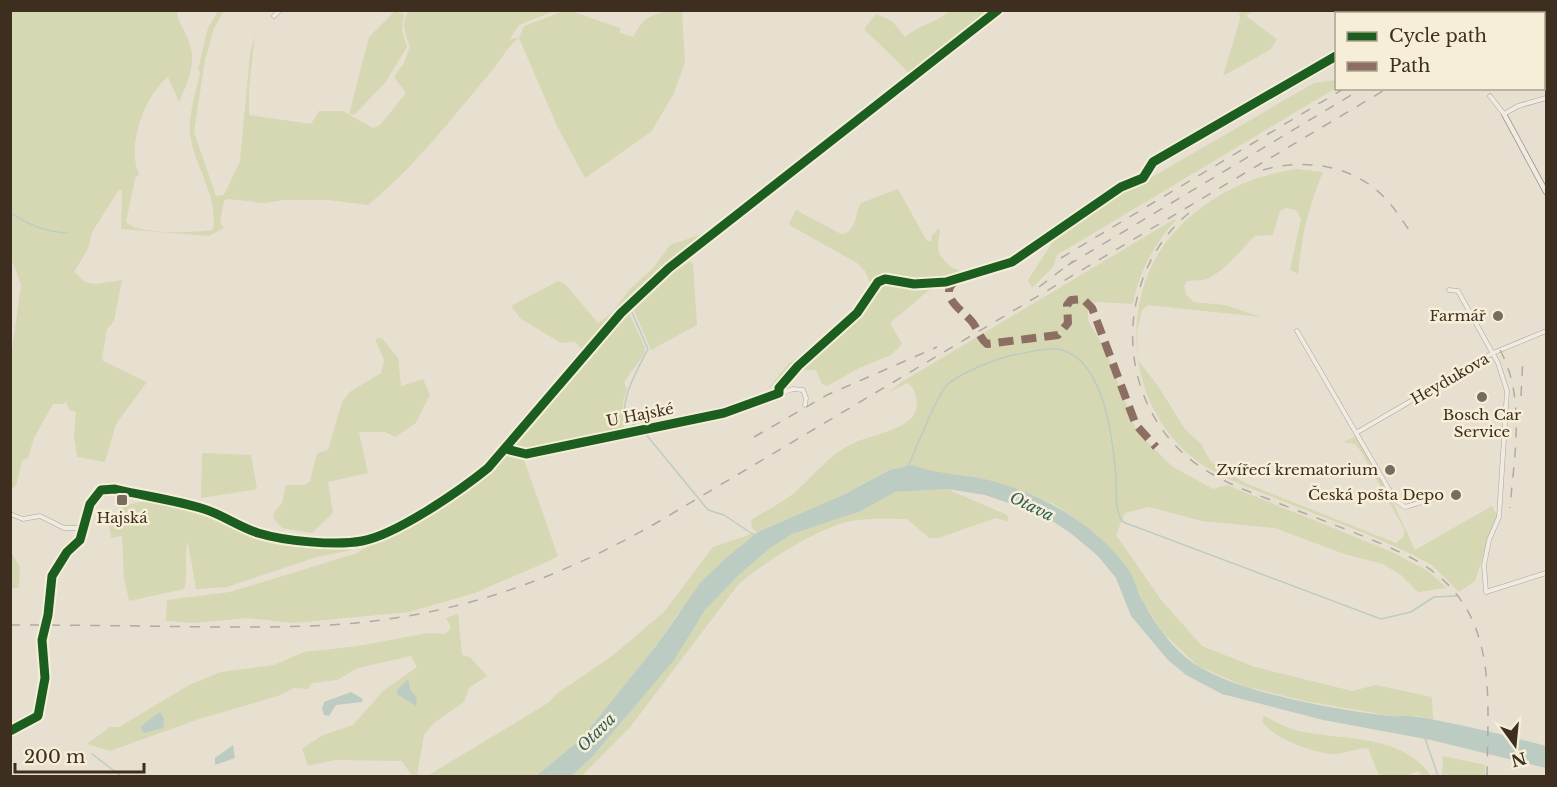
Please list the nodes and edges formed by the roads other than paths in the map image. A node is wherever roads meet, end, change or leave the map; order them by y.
1 (280, 10) edge
2 (998, 10) edge
3 (274, 16) dead end
4 (1490, 96) dead end
5 (1546, 98) edge
6 (1504, 114) junction
7 (1546, 192) edge
8 (1449, 290) dead end
9 (1297, 331) dead end
10 (1546, 331) edge
11 (1493, 353) junction
12 (805, 405) dead end
13 (1356, 434) junction
14 (506, 449) junction
15 (1433, 499) dead end
16 (10, 514) edge
17 (84, 528) junction
18 (1546, 573) edge
19 (38, 716) dead end

1 - 3 street
2 - 14 street
4 - 6 street
5 - 6 street
6 - 7 street
8 - 11 street
9 - 13 street
10 - 11 street, Heydukova
11 - 13 street, Heydukova
11 - 18 street
12 - 14 street, U Hajské
13 - 15 street
14 - 17 street
16 - 17 street
17 - 19 street

